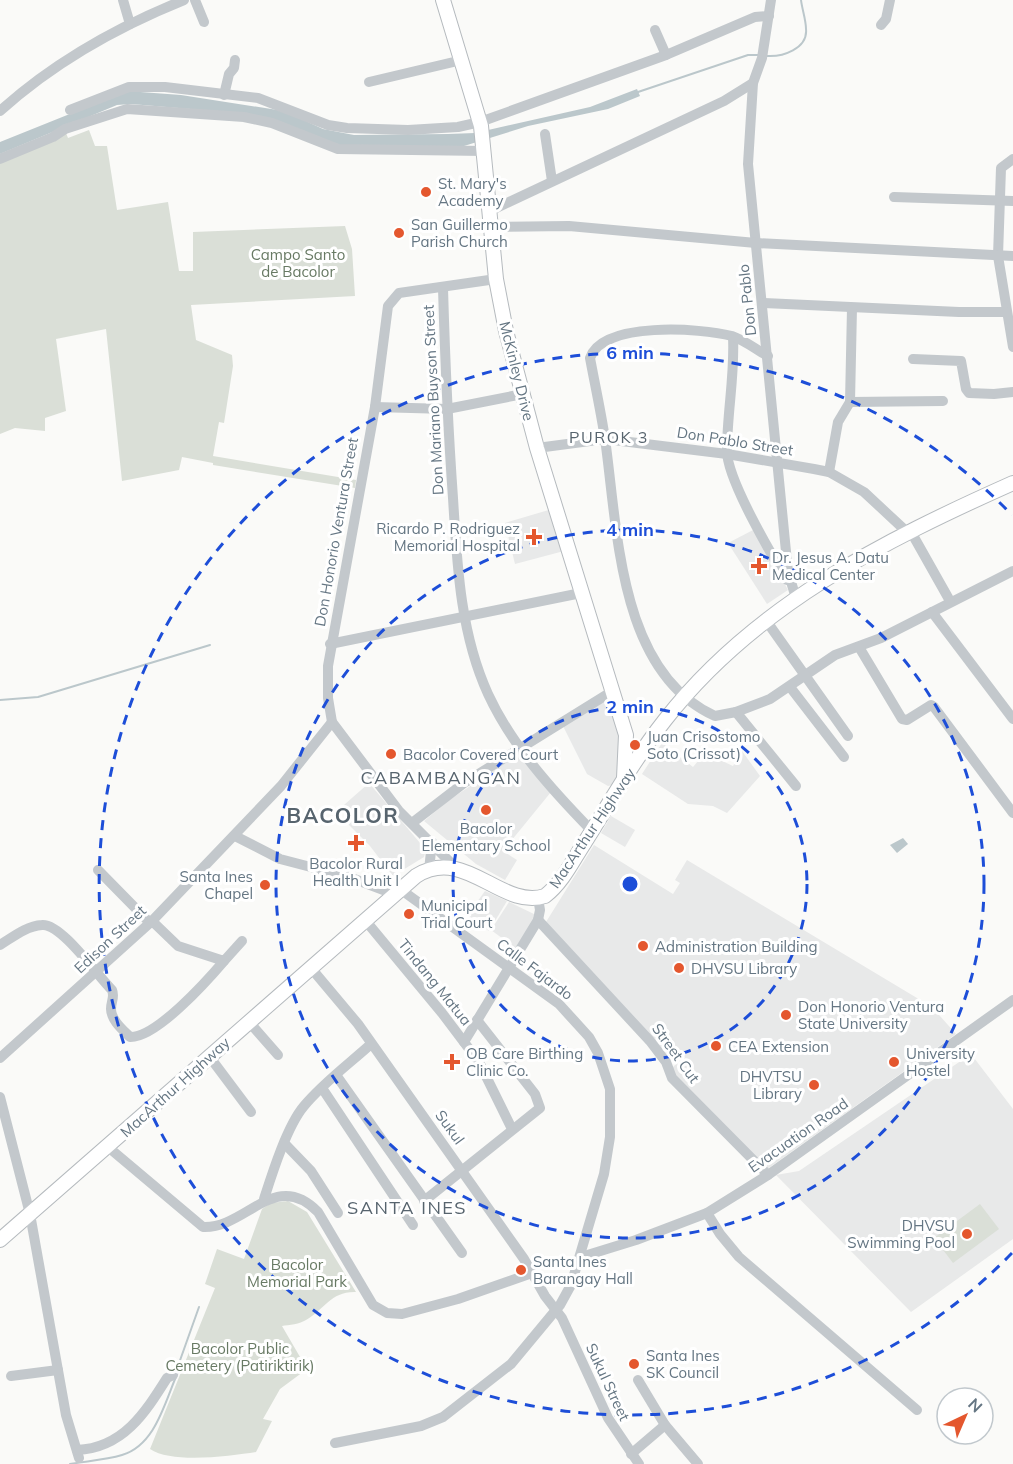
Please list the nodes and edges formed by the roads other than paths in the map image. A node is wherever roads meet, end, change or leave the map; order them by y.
1 (123, 0) edge
2 (184, 0) edge
3 (195, 0) edge
4 (444, 0) edge
5 (771, 0) edge
6 (890, 0) edge
7 (769, 16) junction
8 (204, 22) dead end
9 (130, 24) junction
10 (881, 25) dead end
11 (655, 30) dead end
12 (666, 55) junction
13 (235, 60) dead end
14 (462, 60) junction
15 (369, 82) dead end
16 (753, 83) junction
17 (224, 95) junction
18 (69, 110) dead end
19 (0, 111) edge
20 (481, 124) junction
21 (545, 134) dead end
22 (485, 147) junction
23 (0, 159) edge
24 (1013, 159) edge
25 (552, 181) junction
26 (894, 197) dead end
27 (1000, 201) junction
28 (1013, 201) edge
29 (490, 211) junction
30 (491, 227) junction
31 (756, 243) junction
32 (998, 256) junction
33 (1013, 256) edge
34 (496, 279) junction
35 (443, 288) junction
36 (764, 303) junction
37 (852, 308) junction
38 (1006, 312) junction
39 (733, 337) junction
40 (1013, 347) edge
41 (768, 356) junction
42 (913, 359) dead end
43 (1013, 392) edge
44 (523, 394) junction
45 (943, 401) dead end
46 (850, 402) junction
47 (375, 407) junction
48 (447, 409) junction
49 (605, 440) junction
50 (537, 448) junction
51 (727, 454) junction
52 (777, 462) junction
53 (829, 472) junction
54 (1013, 483) edge
55 (909, 531) junction
56 (1013, 571) edge
57 (790, 584) junction
58 (581, 593) junction
59 (796, 598) junction
60 (950, 601) junction
61 (932, 612) junction
62 (465, 616) junction
63 (765, 619) junction
64 (330, 644) junction
65 (859, 647) junction
66 (804, 675) junction
67 (790, 687) junction
68 (611, 692) junction
69 (684, 698) junction
70 (736, 712) junction
71 (1013, 719) edge
72 (332, 722) junction
73 (626, 735) junction
74 (654, 735) junction
75 (848, 736) dead end
76 (520, 748) junction
77 (844, 757) dead end
78 (624, 780) junction
79 (796, 786) dead end
80 (1013, 813) edge
81 (412, 823) junction
82 (592, 831) junction
83 (235, 836) junction
84 (432, 842) junction
85 (98, 870) dead end
86 (429, 870) junction
87 (458, 870) junction
88 (397, 891) junction
89 (538, 898) junction
90 (365, 920) junction
91 (538, 920) junction
92 (151, 922) junction
93 (242, 940) dead end
94 (0, 945) edge
95 (224, 961) junction
96 (311, 968) junction
97 (510, 969) junction
98 (96, 974) junction
99 (1013, 1000) edge
100 (477, 1020) junction
101 (249, 1022) junction
102 (464, 1042) junction
103 (371, 1044) junction
104 (278, 1055) dead end
105 (209, 1056) junction
106 (0, 1058) edge
107 (336, 1075) junction
108 (322, 1088) junction
109 (0, 1097) edge
110 (251, 1112) dead end
111 (512, 1129) junction
112 (285, 1144) junction
113 (108, 1147) junction
114 (463, 1171) junction
115 (768, 1175) junction
116 (264, 1199) junction
117 (424, 1201) junction
118 (338, 1213) dead end
119 (707, 1213) junction
120 (30, 1214) junction
121 (413, 1225) dead end
122 (0, 1240) edge
123 (462, 1253) dead end
124 (581, 1257) junction
125 (532, 1273) junction
126 (556, 1309) junction
127 (58, 1370) junction
128 (172, 1375) dead end
129 (11, 1376) dead end
130 (638, 1380) dead end
131 (917, 1410) dead end
132 (664, 1425) junction
133 (335, 1443) dead end
134 (631, 1454) junction
135 (639, 1464) edge
136 (698, 1464) edge

1 - 9 street
2 - 9 street
3 - 8 street
4 - 14 main road, McKinley Drive
5 - 7 street, Don Pablo
6 - 10 street
7 - 12 street
7 - 16 street, Don Pablo
9 - 19 street
11 - 12 street
12 - 20 street
13 - 17 street
14 - 15 street
14 - 20 main road, McKinley Drive
16 - 25 street
16 - 31 street, Don Pablo
17 - 18 street
17 - 20 street
20 - 22 main road, McKinley Drive
21 - 25 street
22 - 23 street
22 - 29 main road, McKinley Drive
24 - 27 street
25 - 29 street
26 - 27 street
27 - 28 street
27 - 32 street
29 - 30 main road, McKinley Drive
30 - 31 street
30 - 34 main road, McKinley Drive
31 - 32 street
31 - 36 street, Don Pablo
32 - 33 street
32 - 38 street
34 - 35 street, Don Honorio Ventura Street
34 - 44 main road, McKinley Drive
35 - 47 street, Don Honorio Ventura Street
35 - 48 street, Don Mariano Buyson Street
36 - 37 street
36 - 41 street, Don Pablo
37 - 38 street
37 - 46 street
38 - 40 street
39 - 41 street
39 - 49 street
39 - 51 street
41 - 52 street, Don Pablo
42 - 43 street
44 - 48 street
44 - 50 main road, McKinley Drive
45 - 46 street
46 - 53 street
47 - 48 street
47 - 64 street, Don Honorio Ventura Street
48 - 62 street, Don Mariano Buyson Street
49 - 50 street, Don Pablo Street
49 - 51 street, Don Pablo Street
49 - 69 street
50 - 58 main road, McKinley Drive
51 - 52 street, Don Pablo Street
51 - 57 street
52 - 53 street, Don Pablo Street
52 - 57 street, Don Pablo
53 - 55 street, Don Pablo Street
54 - 55 main road, MacArthur Highway
55 - 59 main road, MacArthur Highway
55 - 60 street, Don Pablo Street
56 - 60 street
57 - 59 street, Don Pablo
58 - 62 street
58 - 68 main road, McKinley Drive
59 - 63 main road, MacArthur Highway
60 - 61 street
61 - 65 street
61 - 71 street
62 - 64 street
62 - 76 street, Don Mariano Buyson Street
63 - 66 street
63 - 69 main road, MacArthur Highway
64 - 72 street, Don Honorio Ventura Street
65 - 66 street
65 - 80 street
66 - 67 street
66 - 75 street
67 - 70 street
67 - 77 street
68 - 73 main road, McKinley Drive
68 - 76 street
69 - 70 street
69 - 74 main road, MacArthur Highway
70 - 79 street
72 - 81 street
72 - 83 street, Edison Street
73 - 74 main road
73 - 78 main road, McKinley Drive
74 - 78 main road, MacArthur Highway
76 - 81 street
76 - 82 street, Don Mariano Buyson Street
78 - 82 main road, MacArthur Highway
81 - 84 street
82 - 89 main road, MacArthur Highway
83 - 88 street
83 - 92 street, Edison Street
84 - 86 street
84 - 87 street
85 - 92 street
86 - 87 main road, MacArthur Highway
86 - 88 main road, MacArthur Highway
87 - 89 main road, MacArthur Highway
88 - 90 main road, MacArthur Highway
88 - 97 street, Calle Fajardo
89 - 91 street
90 - 96 main road, MacArthur Highway
90 - 102 street, Tindang Matua
91 - 97 street
91 - 115 street, Street Cut
92 - 95 street
92 - 98 street, Edison Street
93 - 95 street
94 - 98 street
95 - 98 street
96 - 101 main road, MacArthur Highway
96 - 103 street, Sukul
97 - 100 street
97 - 124 street, Calle Fajardo
98 - 106 street, Edison Street
99 - 115 street, Evacuation Road
100 - 102 street
100 - 111 street
101 - 104 street
101 - 105 main road, MacArthur Highway
102 - 111 street, Tindang Matua
103 - 107 street
103 - 114 street, Sukul
105 - 110 street
105 - 113 main road, MacArthur Highway
107 - 108 street
107 - 117 street
108 - 112 street
108 - 121 street
109 - 120 street
111 - 114 street
112 - 116 street
112 - 118 street
113 - 116 street
113 - 120 main road, MacArthur Highway
114 - 117 street
114 - 125 street, Sukul
115 - 119 street, Evacuation Road
116 - 125 street
117 - 123 street
119 - 124 street, Evacuation Road
119 - 131 street
120 - 122 main road, MacArthur Highway
120 - 127 street
124 - 126 street, Calle Fajardo
125 - 126 street, Sukul
126 - 133 street, Calle Fajardo
126 - 134 street, Sukul Street
127 - 128 street
127 - 129 street
130 - 132 street
132 - 134 street
132 - 136 street
134 - 135 street, Sukul Street

